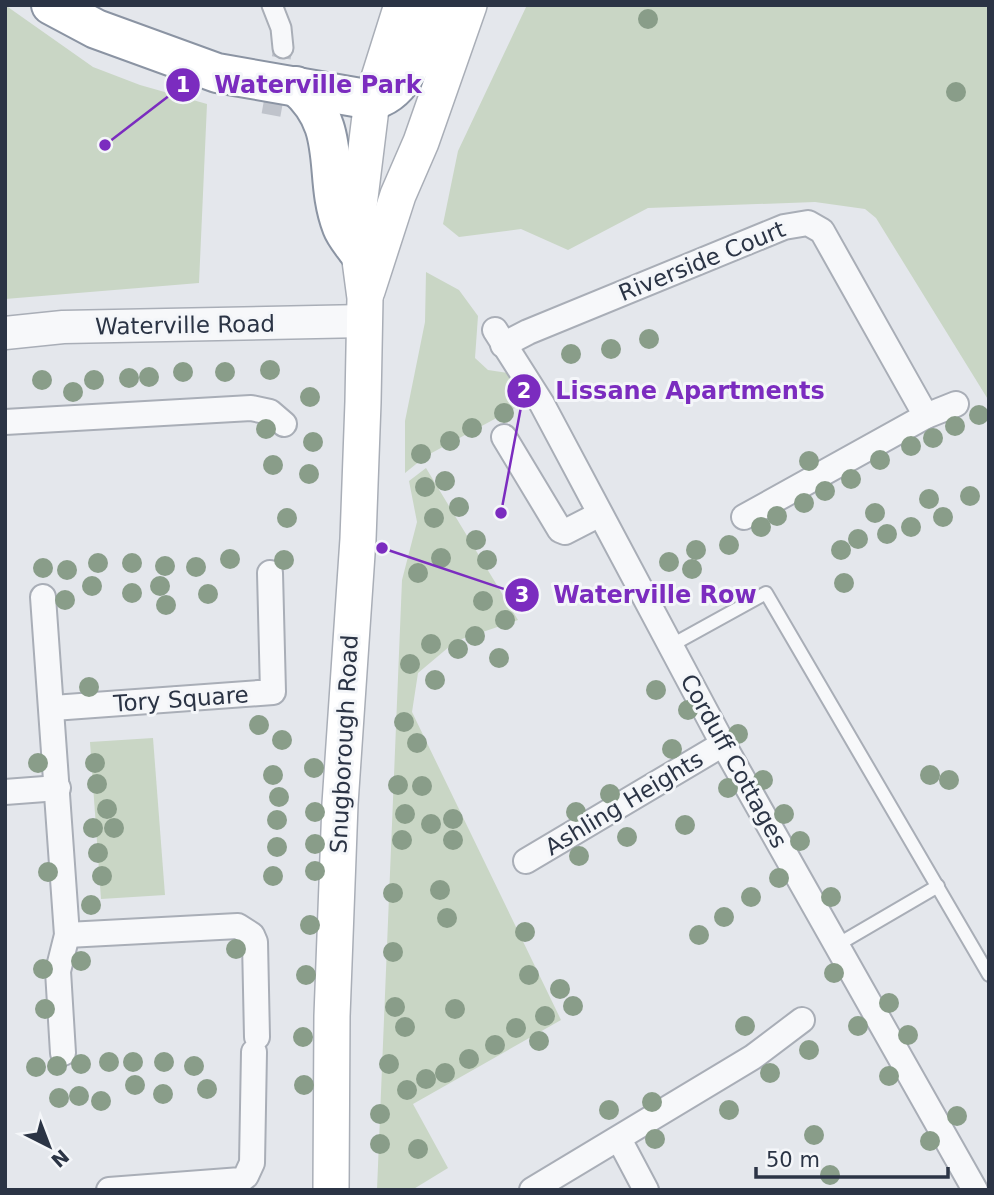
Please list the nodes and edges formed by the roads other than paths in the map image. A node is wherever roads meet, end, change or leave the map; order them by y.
1 (51, 5) edge
2 (272, 5) edge
3 (402, 5) edge
4 (436, 5) edge
5 (469, 5) edge
6 (283, 48) tunnel mouth
7 (296, 86) junction
8 (372, 100) junction
9 (357, 250) junction
10 (365, 309) junction
11 (5, 334) edge
12 (499, 338) joint
13 (956, 404) dead end
14 (926, 415) junction
15 (5, 422) edge
16 (284, 424) dead end
17 (504, 437) dead end
18 (600, 513) junction
19 (744, 517) dead end
20 (270, 573) dead end
21 (43, 597) dead end
22 (670, 646) junction
23 (53, 708) junction
24 (723, 744) junction
25 (58, 789) junction
26 (5, 792) edge
27 (526, 861) dead end
28 (938, 886) junction
29 (67, 935) junction
30 (837, 945) junction
31 (989, 975) edge
32 (802, 1020) dead end
33 (63, 1053) dead end
34 (619, 1139) junction
35 (142, 1189) edge
36 (109, 1190) edge
37 (331, 1190) edge
38 (532, 1190) edge
39 (646, 1190) edge
40 (975, 1190) edge

1 - 7 highway
2 - 6 street
3 - 8 main road, Snugborough Road
4 - 8 highway
5 - 10 main road, Snugborough Road
7 - 8 highway
7 - 9 highway
8 - 9 main road, Snugborough Road
9 - 10 main road, Snugborough Road
10 - 11 street, Waterville Road
10 - 37 main road, Snugborough Road
12 - 14 street, Riverside Court
12 - 18 street, Corduff Cottages
13 - 14 street
14 - 19 street
15 - 16 street
17 - 18 street
18 - 22 street, Corduff Cottages
20 - 23 street, Tory Square
21 - 23 street
22 - 24 street, Corduff Cottages
22 - 28 lane
23 - 25 street
24 - 27 street, Ashling Heights
24 - 30 street, Corduff Cottages
25 - 26 street
25 - 29 street
28 - 30 lane
28 - 31 lane
29 - 33 street
29 - 35 street
30 - 40 street, Corduff Cottages
32 - 34 street
34 - 38 street
34 - 39 street
35 - 36 street

